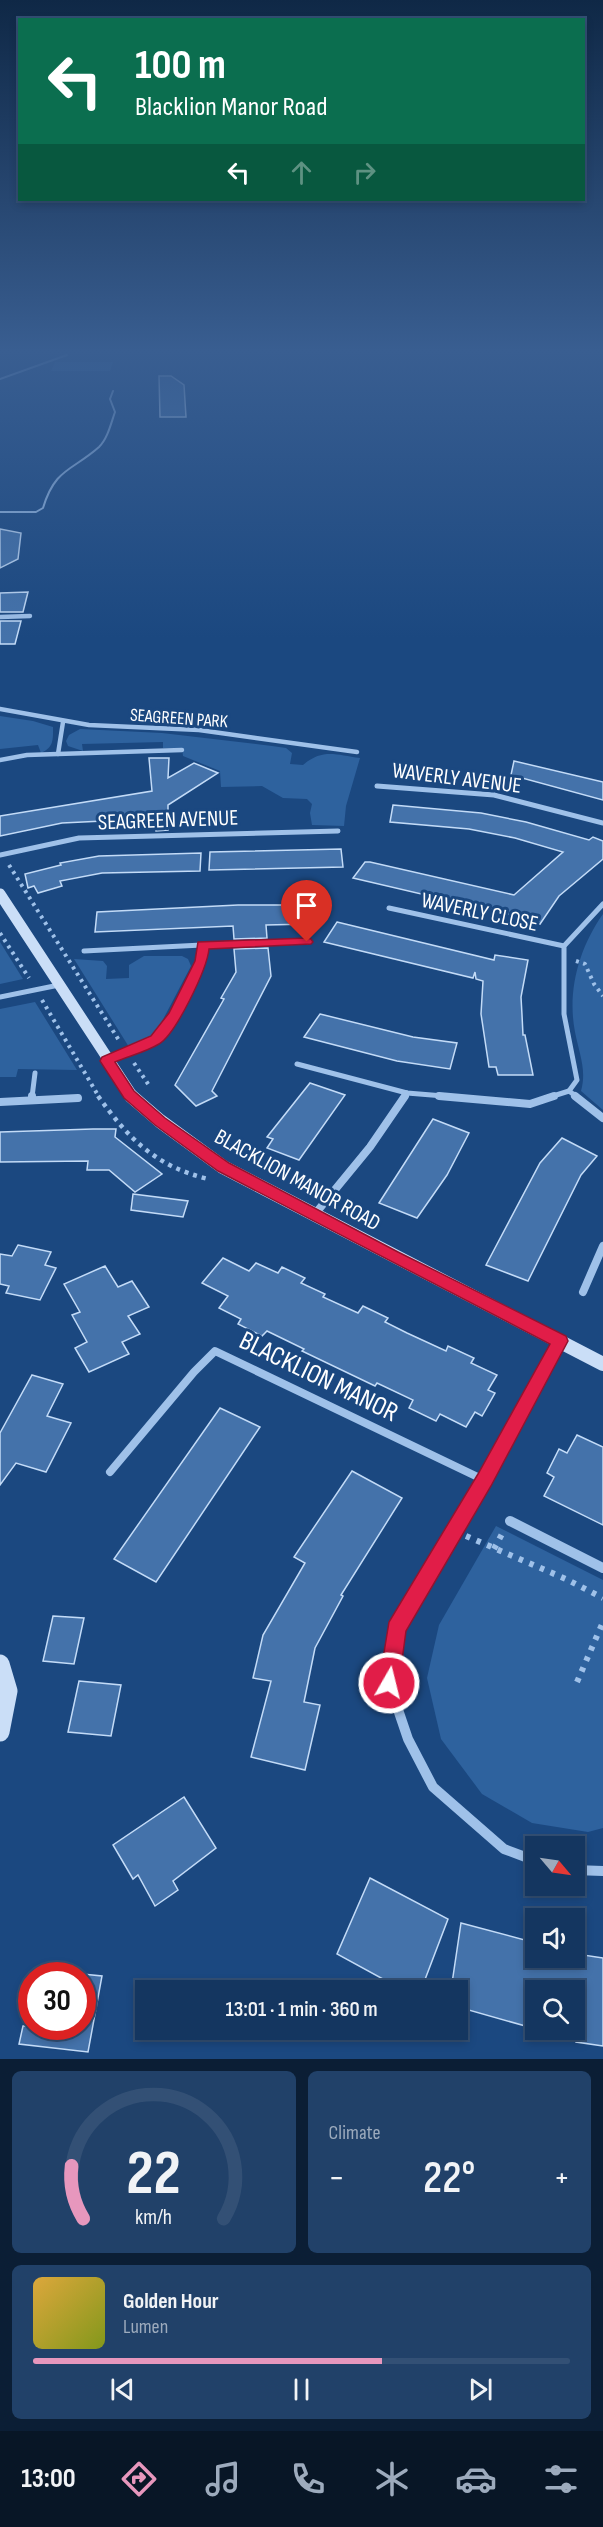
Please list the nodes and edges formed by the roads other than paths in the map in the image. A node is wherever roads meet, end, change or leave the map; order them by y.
1 (100, 446) edge
2 (0, 512) edge
3 (30, 616) dead end
4 (0, 617) edge
5 (0, 709) edge
6 (63, 722) junction
7 (182, 750) dead end
8 (357, 752) dead end
9 (58, 754) junction
10 (0, 760) edge
11 (377, 786) dead end
12 (603, 823) edge
13 (338, 831) dead end
14 (1, 855) edge
15 (0, 894) edge
16 (603, 904) edge
17 (389, 908) dead end
18 (307, 942) dead end
19 (202, 945) junction
20 (564, 946) junction
21 (84, 951) dead end
22 (58, 985) junction
23 (0, 998) edge
24 (107, 1061) junction
25 (297, 1064) dead end
26 (34, 1073) dead end
27 (568, 1091) junction
28 (406, 1093) junction
29 (78, 1098) dead end
30 (32, 1100) junction
31 (0, 1102) edge
32 (603, 1118) edge
33 (315, 1214) junction
34 (603, 1246) edge
35 (583, 1292) dead end
36 (560, 1341) junction
37 (603, 1364) edge
38 (110, 1472) dead end
39 (484, 1480) junction
40 (510, 1521) dead end
41 (603, 1569) edge
42 (0, 1664) edge
43 (0, 1732) edge
44 (525, 1857) edge
45 (585, 1870) edge
46 (603, 1871) edge

1 - 2 lane
3 - 4 street
5 - 6 street, SEAGREEN PARK
6 - 8 street, SEAGREEN PARK
6 - 9 street
7 - 9 street
9 - 10 street
11 - 12 street, WAVERLY AVENUE
13 - 14 street, SEAGREEN AVENUE
15 - 22 street, BLACKLION MANOR ROAD
16 - 20 street
17 - 20 street, WAVERLY CLOSE
18 - 19 street
19 - 21 street
19 - 24 street
20 - 27 street
22 - 23 street
22 - 24 street, BLACKLION MANOR ROAD
24 - 33 street, BLACKLION MANOR ROAD
25 - 28 street
26 - 30 street
27 - 28 street
27 - 32 street
28 - 33 street
29 - 30 street
30 - 31 street
33 - 36 street, BLACKLION MANOR ROAD
34 - 35 street
36 - 37 street, BLACKLION MANOR ROAD
36 - 39 street
38 - 39 street, BLACKLION MANOR
39 - 44 street
40 - 41 street
42 - 43 street
45 - 46 street

